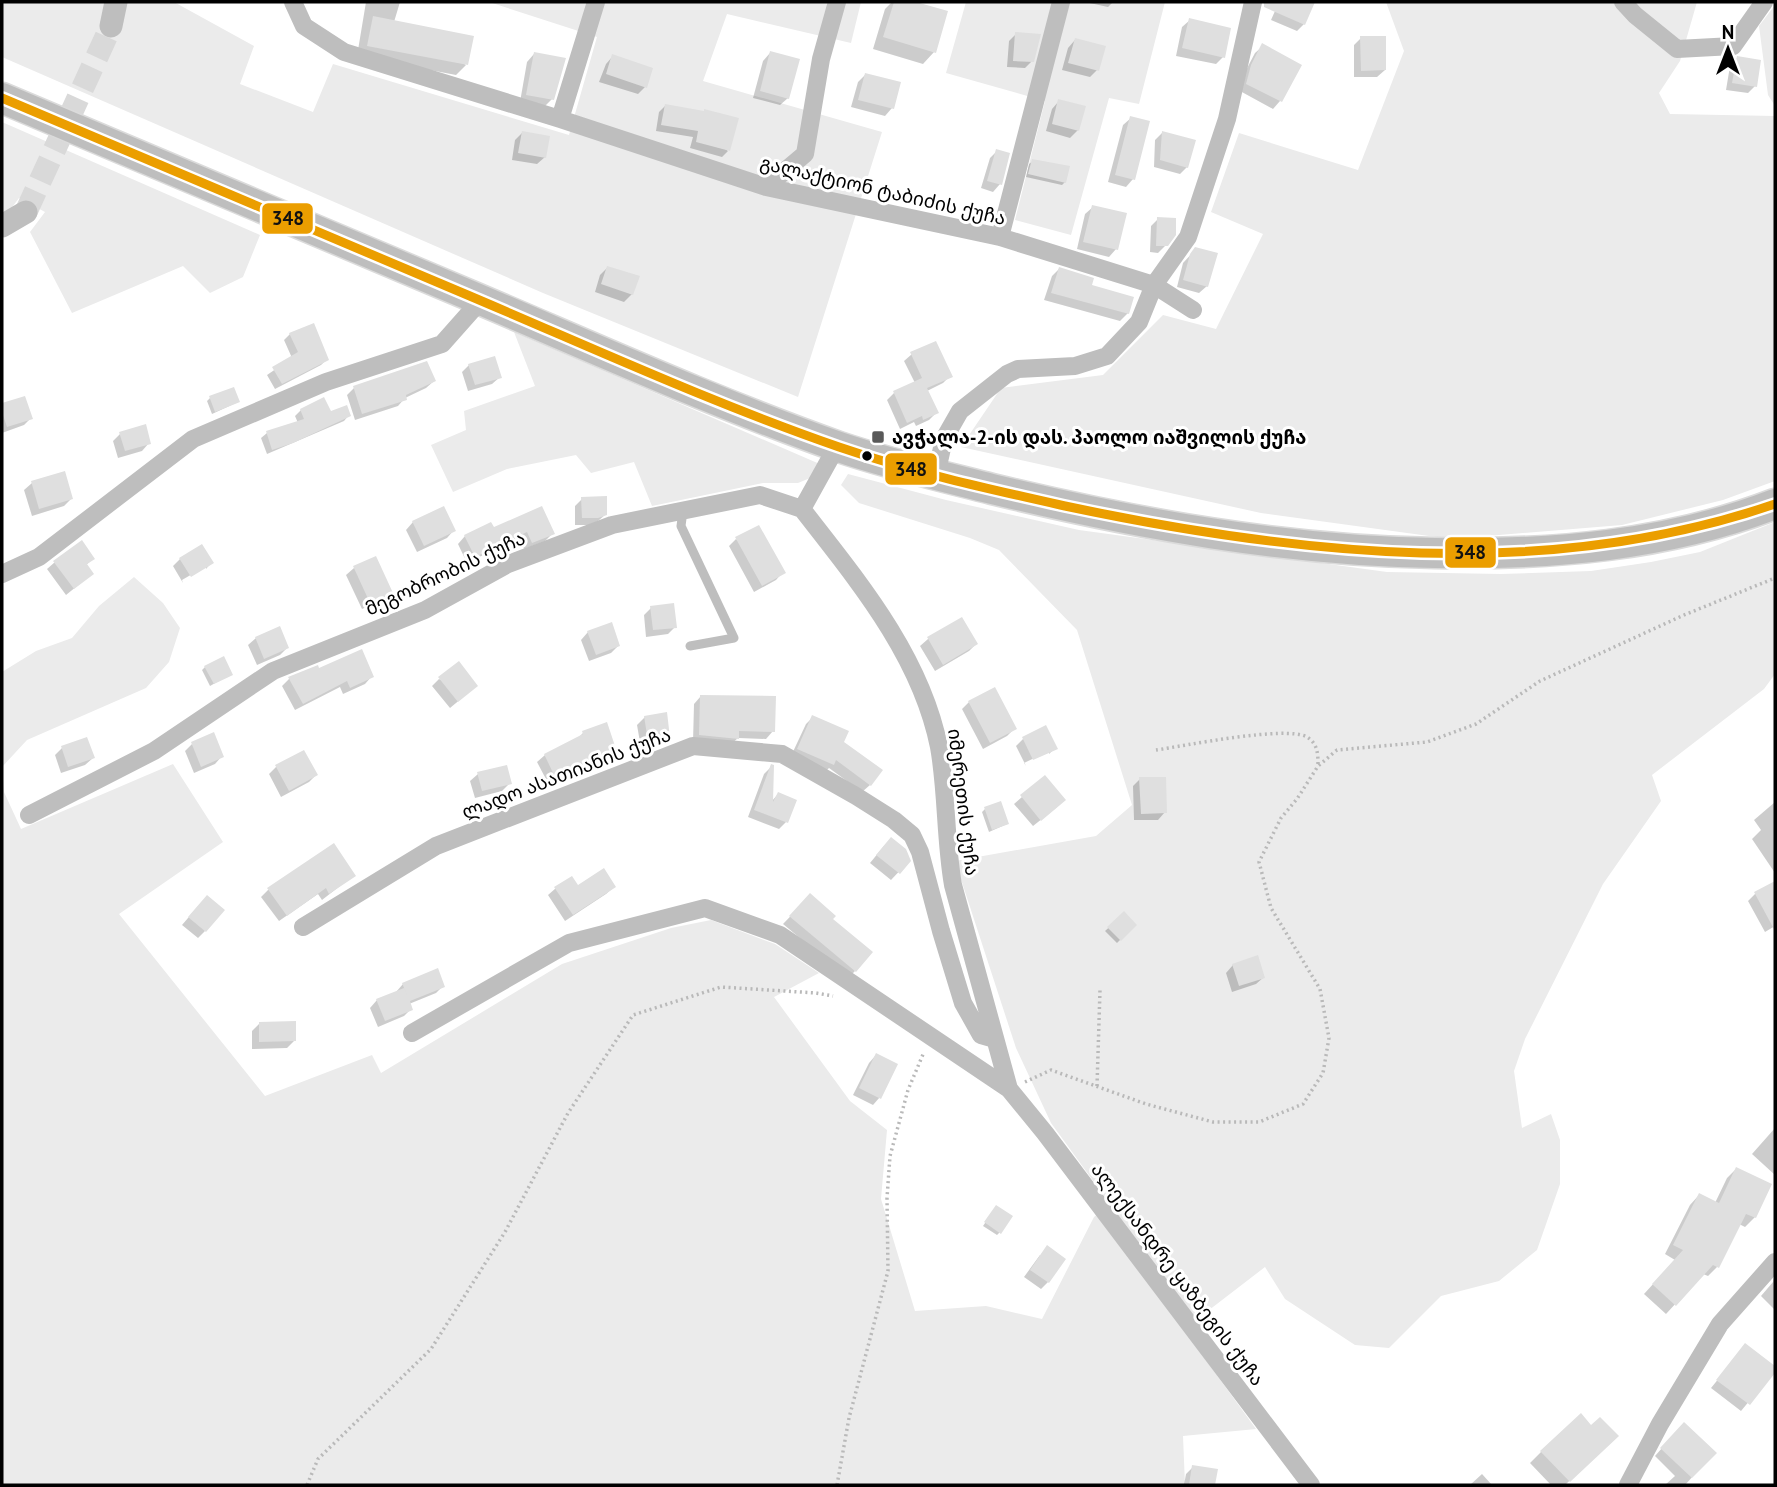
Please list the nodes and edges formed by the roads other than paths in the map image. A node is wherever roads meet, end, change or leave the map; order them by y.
1 (116, 2) edge
2 (293, 2) edge
3 (596, 2) edge
4 (837, 2) edge
5 (1061, 2) edge
6 (1253, 2) edge
7 (1623, 2) edge
8 (1764, 2) edge
9 (111, 26) tunnel mouth
10 (2, 97) edge
11 (560, 119) junction
12 (766, 187) junction
13 (26, 212) tunnel mouth
14 (2, 226) edge
15 (1000, 237) junction
16 (1154, 285) junction
17 (481, 300) junction
18 (1192, 310) dead end
19 (838, 446) junction
20 (936, 475) junction
21 (1775, 503) edge
22 (803, 509) junction
23 (683, 511) junction
24 (2, 573) edge
25 (690, 646) dead end
26 (29, 815) dead end
27 (303, 927) dead end
28 (412, 1033) dead end
29 (995, 1039) junction
30 (1009, 1089) junction
31 (1775, 1262) edge
32 (1311, 1485) edge
33 (1628, 1485) edge

1 - 9 street
2 - 11 street, გალაქტიონ ტაბიძის ქუჩა
3 - 11 street
4 - 12 street
5 - 15 street
6 - 16 street
7 - 8 street
10 - 17 highway
11 - 12 street, გალაქტიონ ტაბიძის ქუჩა
12 - 15 street, გალაქტიონ ტაბიძის ქუჩა
13 - 14 street
15 - 16 street, გალაქტიონ ტაბიძის ქუჩა
16 - 18 street, გალაქტიონ ტაბიძის ქუჩა
16 - 20 street
17 - 19 highway
17 - 24 street
19 - 20 highway
19 - 22 street
20 - 21 highway
22 - 23 street, მეგობრობის ქუჩა
22 - 29 street, იმერეთის ქუჩა
23 - 25 lane
23 - 26 street, მეგობრობის ქუჩა
27 - 29 street, ლადო ასათიანის ქუჩა
28 - 30 street
29 - 30 street, იმერეთის ქუჩა
30 - 32 street, ალექსანდრე ყაზბეგის ქუჩა
31 - 33 street

